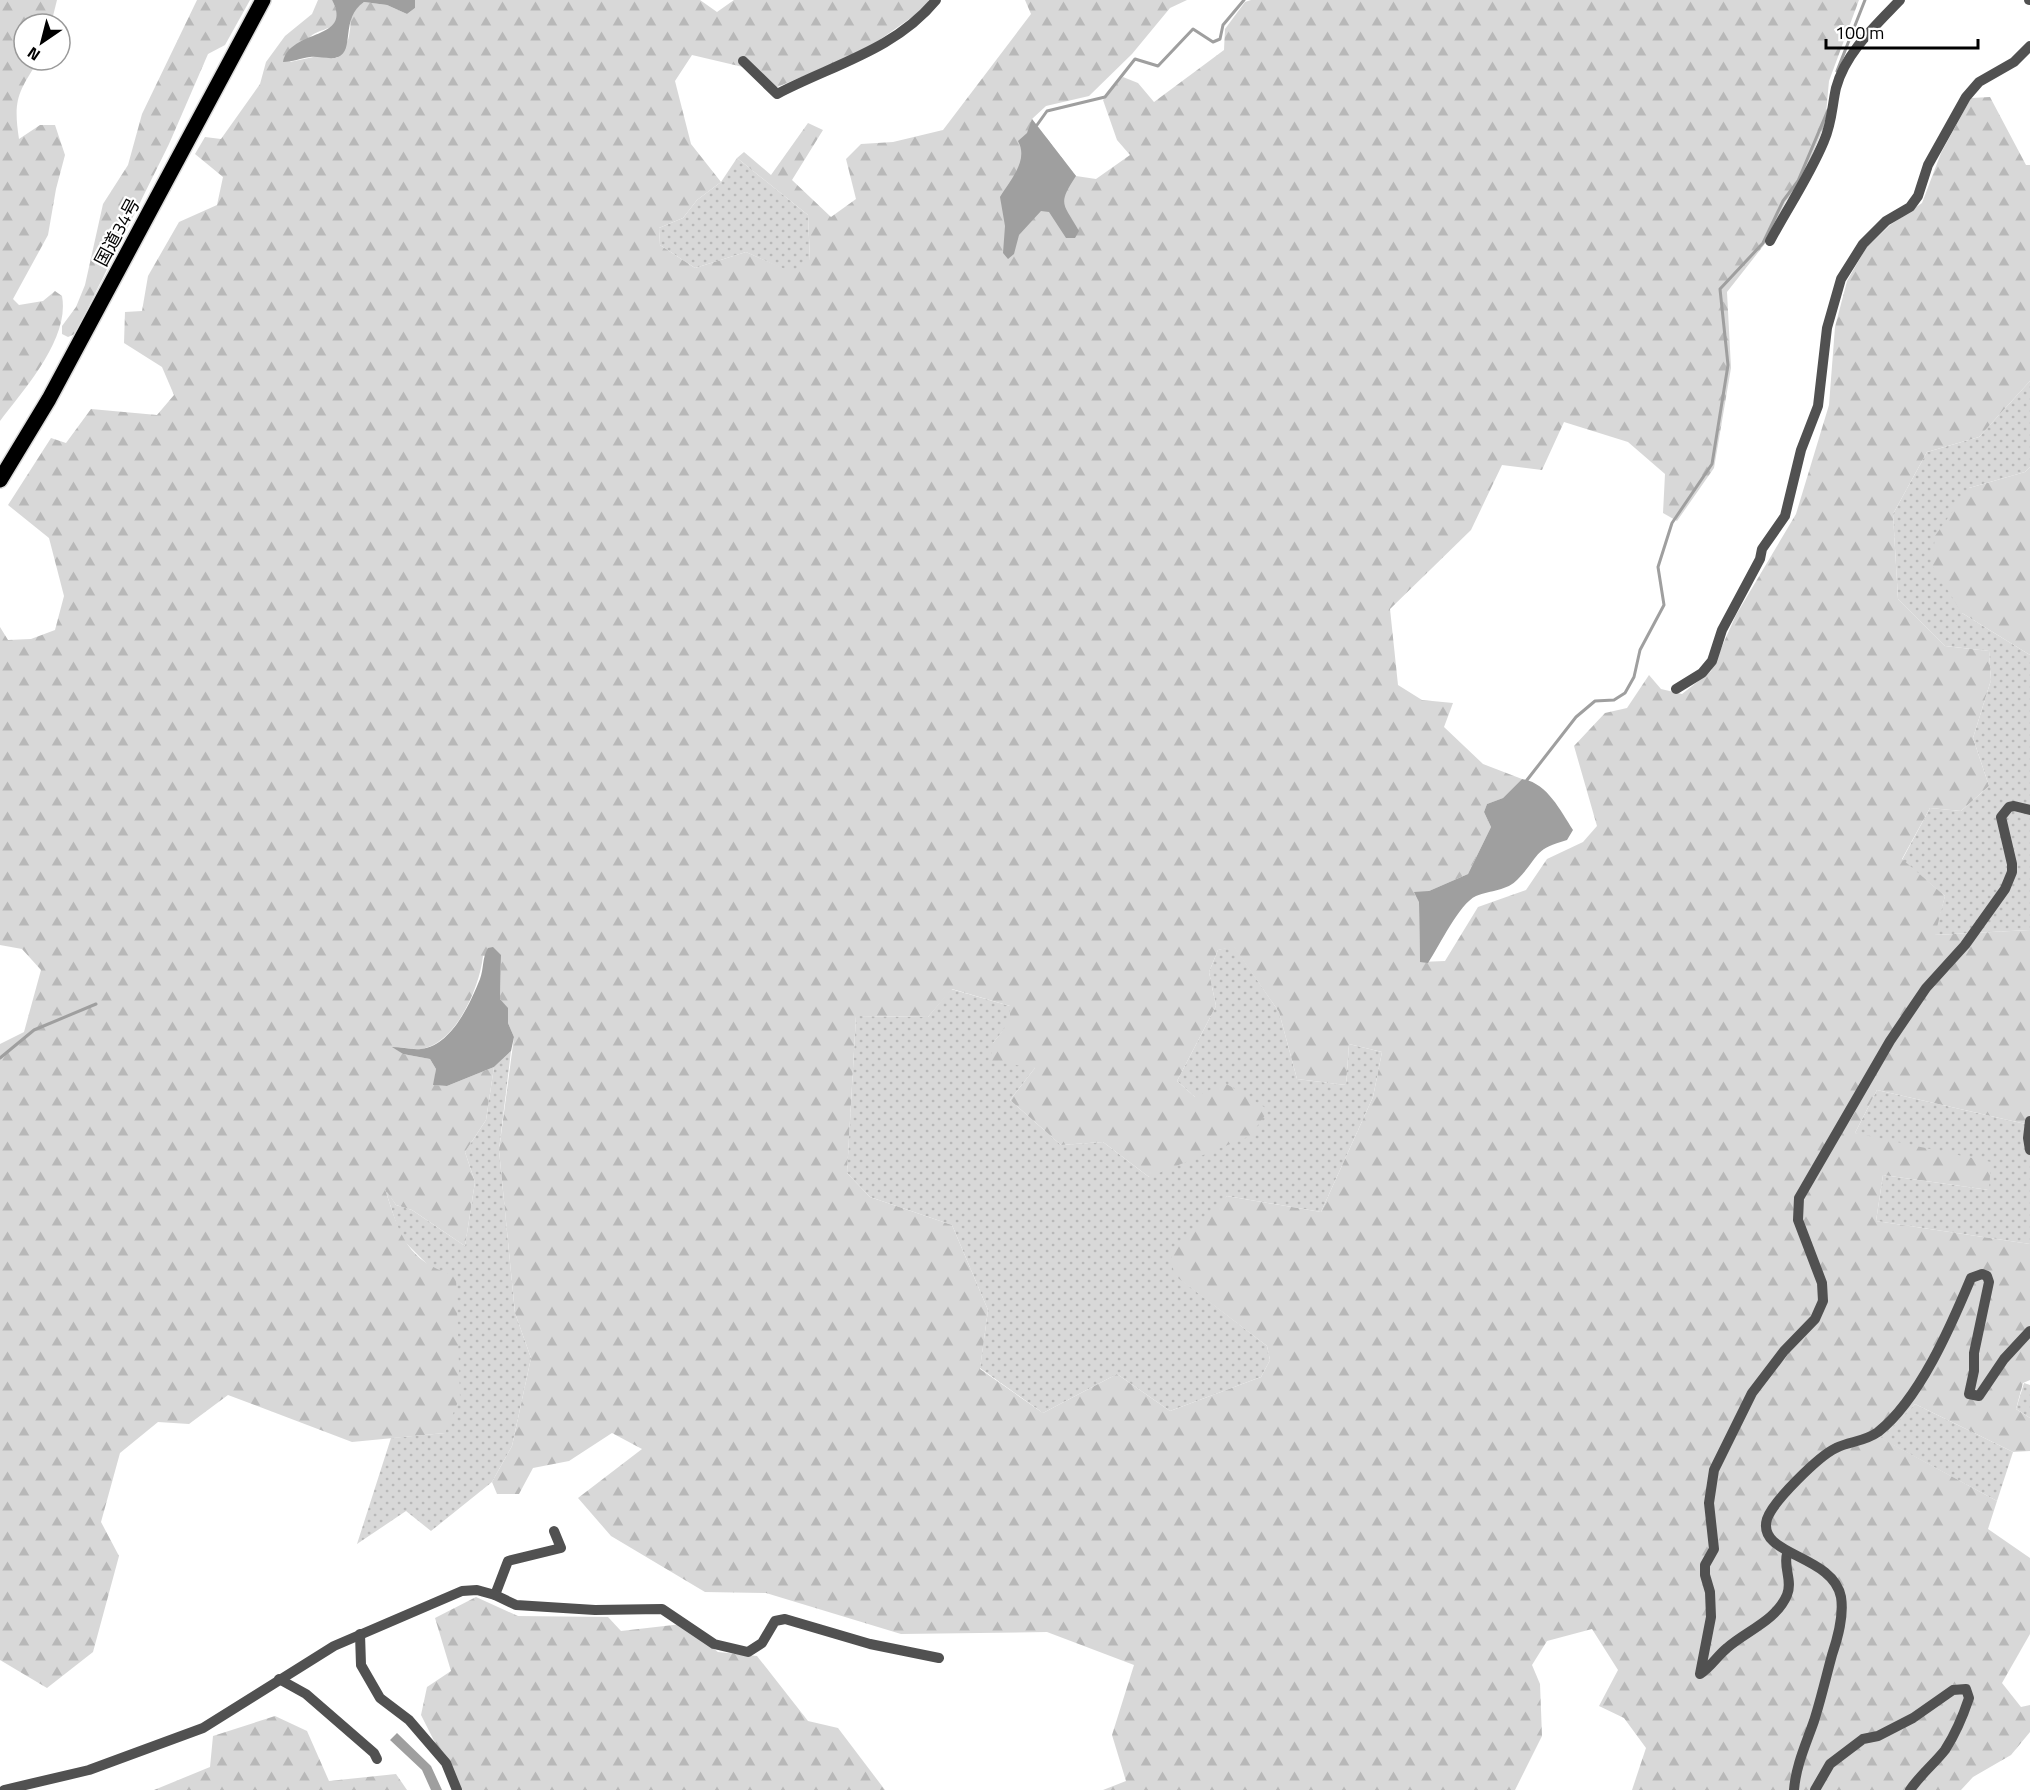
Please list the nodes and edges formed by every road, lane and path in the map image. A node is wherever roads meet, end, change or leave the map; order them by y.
1 (263, 0) edge
2 (936, 0) edge
3 (1900, 0) edge
4 (2030, 46) edge
5 (743, 61) dead end
6 (1770, 241) dead end
7 (0, 480) edge
8 (1676, 689) dead end
9 (2030, 810) edge
10 (2030, 1121) edge
11 (2030, 1150) edge
12 (2030, 1331) edge
13 (554, 1531) dead end
14 (1787, 1554) junction
15 (495, 1595) junction
16 (360, 1634) junction
17 (939, 1658) dead end
18 (279, 1679) junction
19 (377, 1759) dead end
20 (4, 1790) edge
21 (457, 1790) edge
22 (1794, 1790) edge
23 (1815, 1790) edge
24 (1910, 1790) edge

1 - 7 highway, 国道34号
2 - 5 street
3 - 6 street
4 - 8 street
9 - 14 street
10 - 11 street
12 - 14 street
13 - 15 street
14 - 22 street
15 - 16 street
15 - 17 street
16 - 18 street
16 - 21 street
18 - 19 street
18 - 20 street
23 - 24 street

